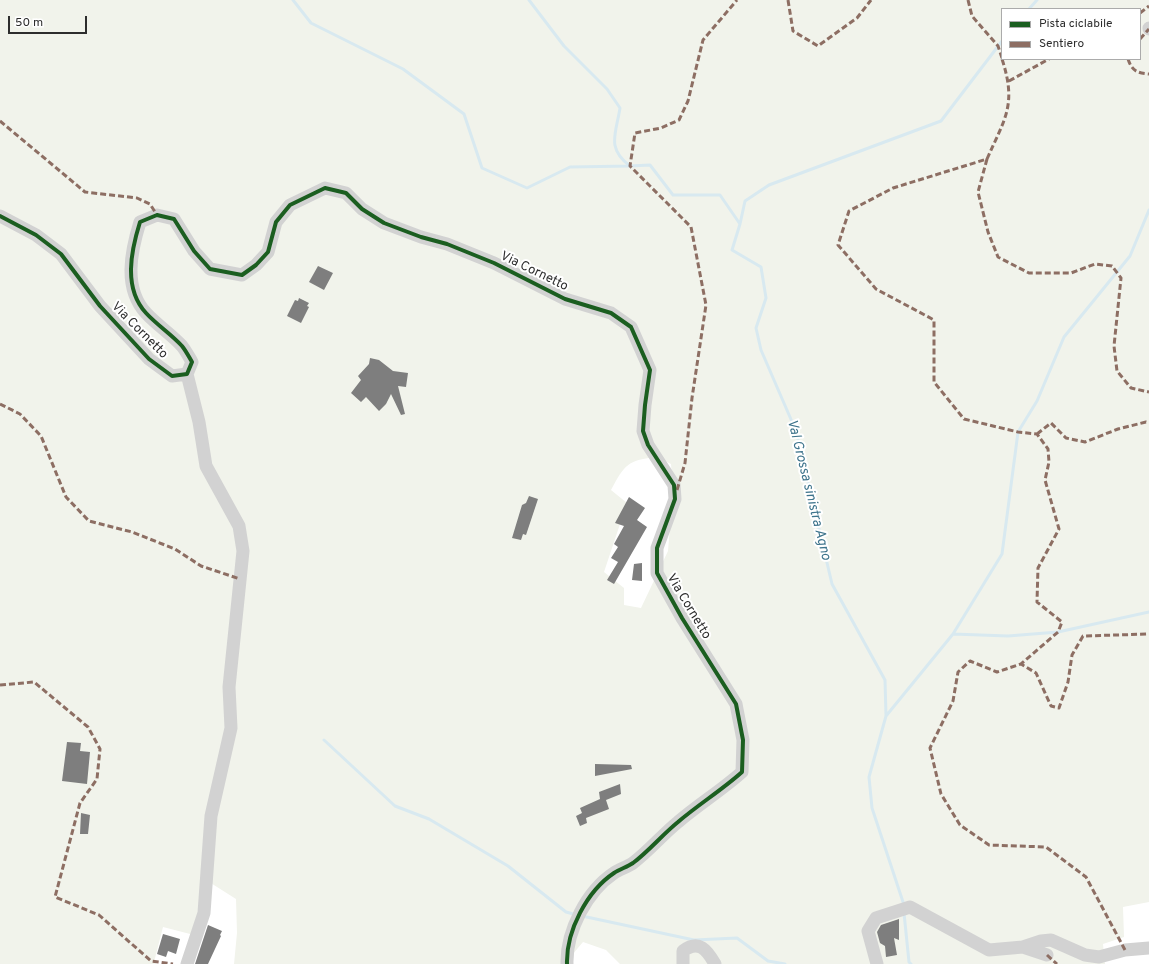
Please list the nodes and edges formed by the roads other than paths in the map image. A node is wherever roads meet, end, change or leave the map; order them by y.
1 (0, 216) edge
2 (187, 374) junction
3 (1023, 947) junction
4 (1149, 948) edge
5 (1047, 955) dead end
6 (187, 964) edge
7 (567, 964) edge
8 (683, 964) edge
9 (715, 964) edge
10 (877, 964) edge

1 - 2 street, Via Cornetto
2 - 6 street
2 - 7 street, Via Cornetto
3 - 4 street
3 - 5 street
3 - 10 street
8 - 9 street

